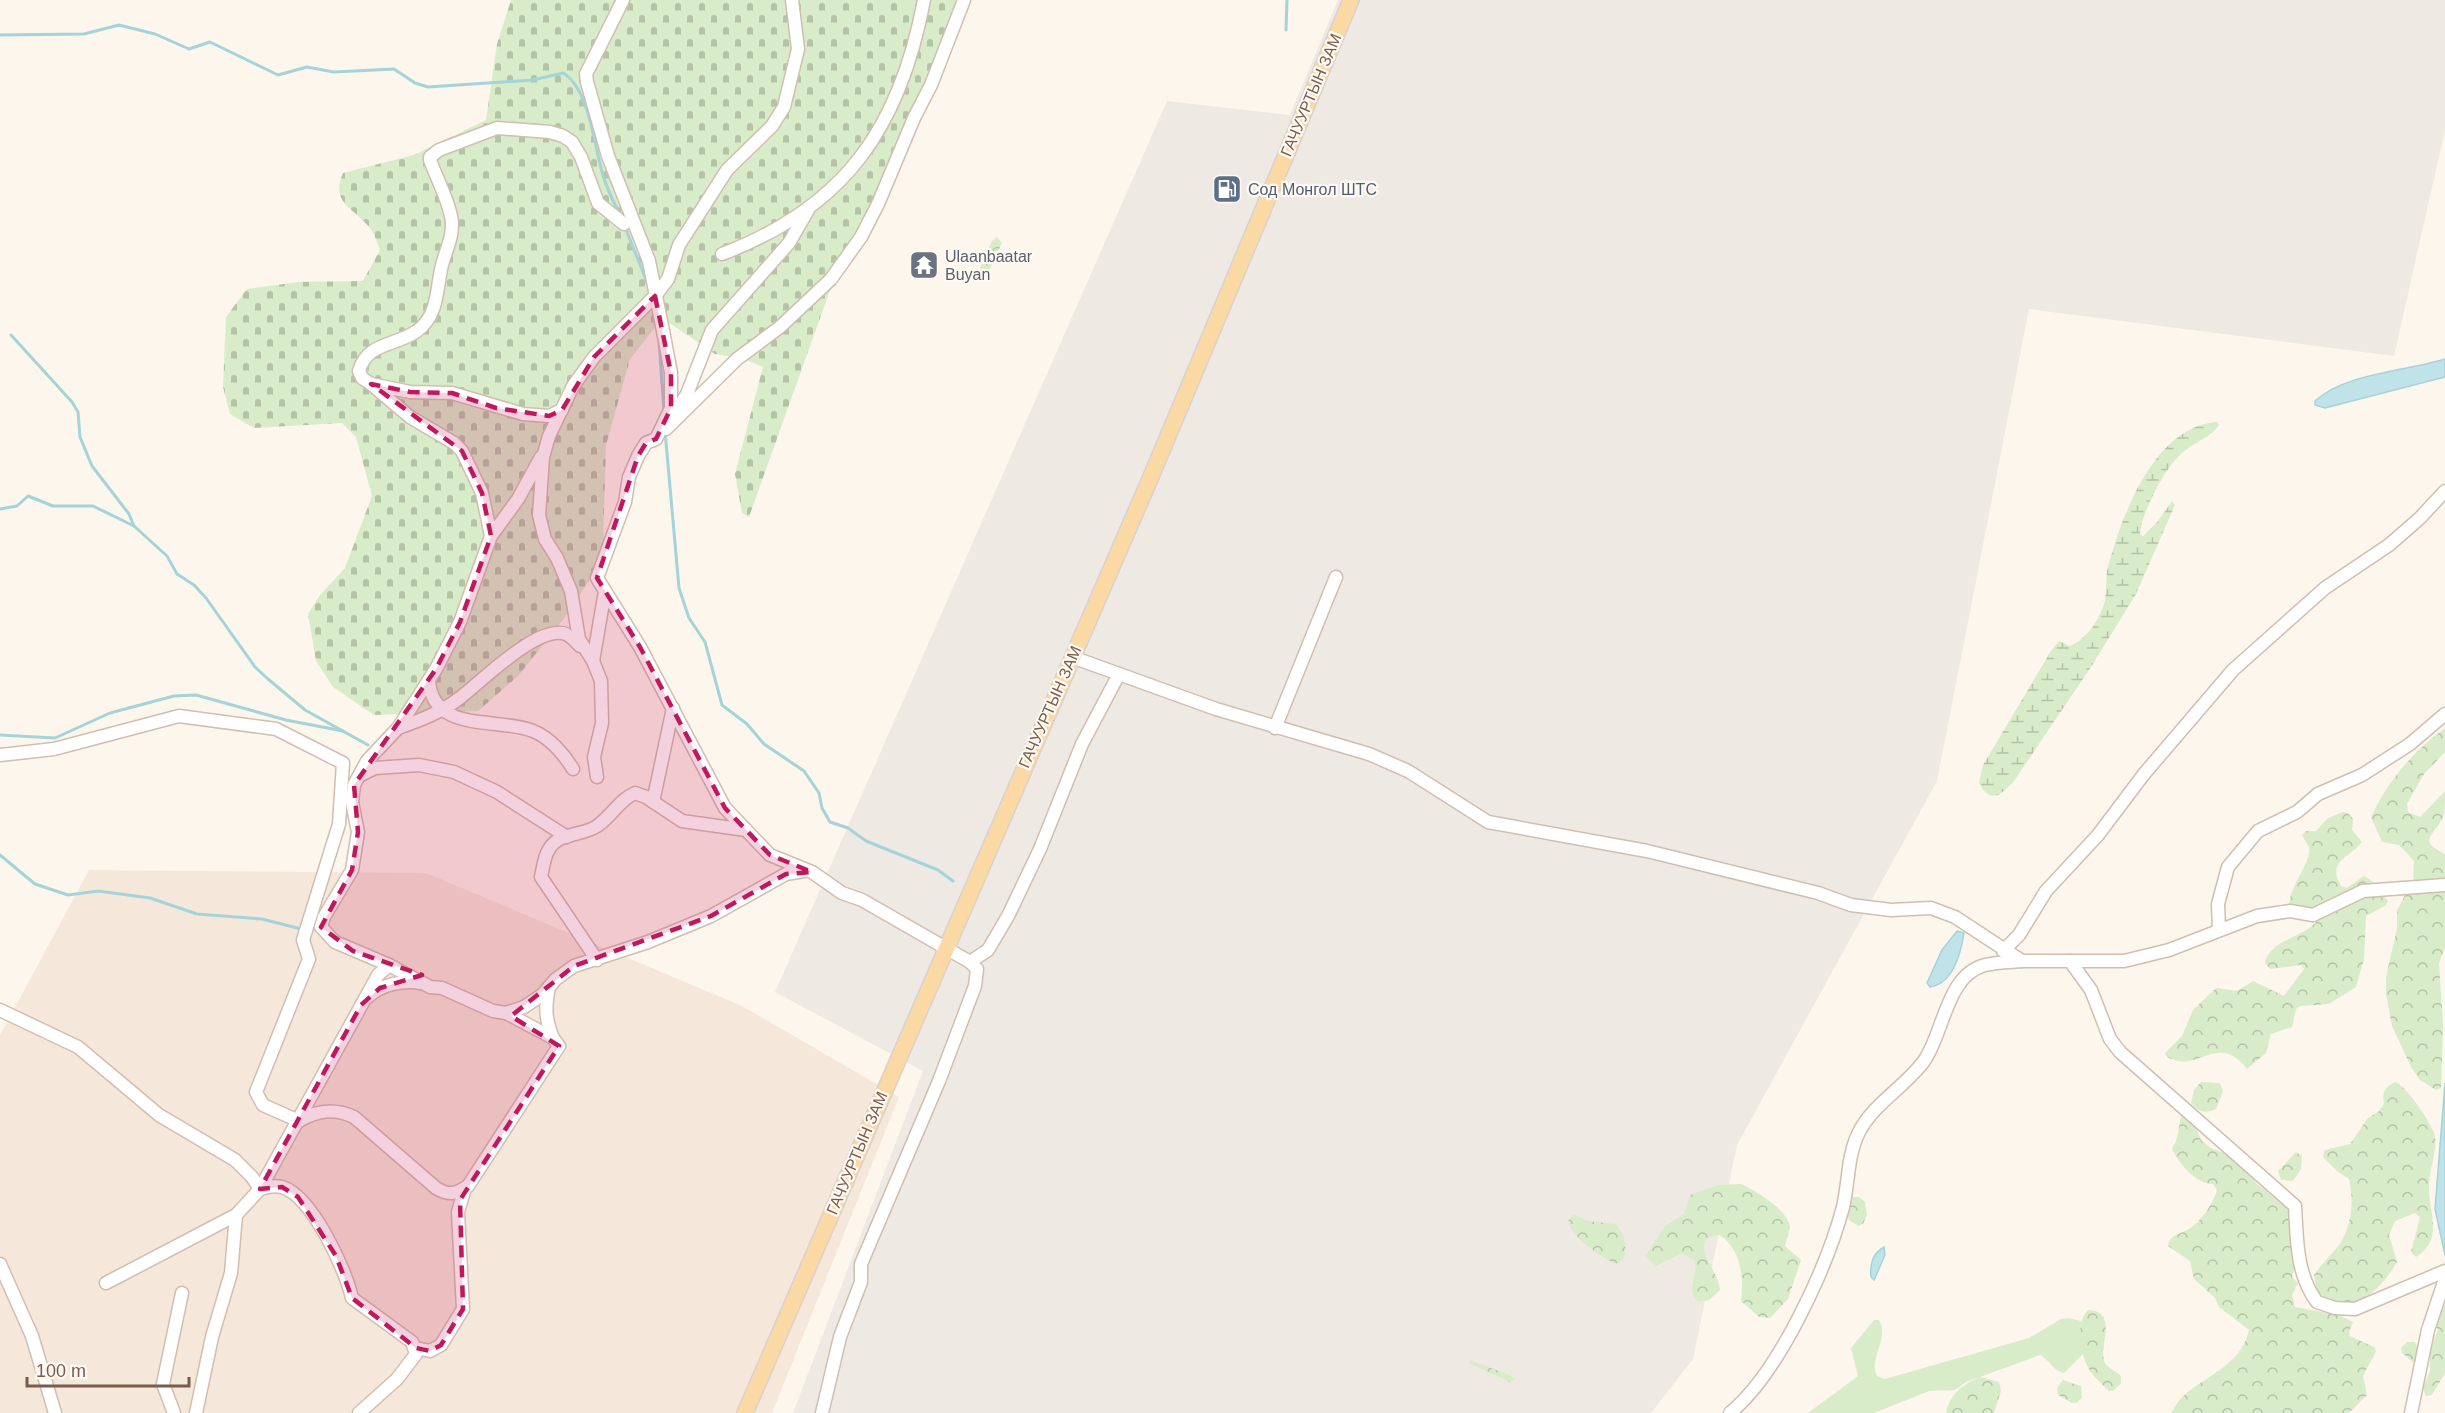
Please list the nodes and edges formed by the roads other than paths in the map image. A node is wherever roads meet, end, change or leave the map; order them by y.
1 (623, 0) edge
2 (792, 0) edge
3 (924, 0) edge
4 (964, 0) edge
5 (1351, 0) edge
6 (810, 208) junction
7 (624, 224) dead end
8 (722, 254) dead end
9 (655, 296) junction
10 (371, 384) junction
11 (562, 410) junction
12 (549, 436) junction
13 (660, 436) junction
14 (2445, 491) edge
15 (491, 536) junction
16 (1336, 577) dead end
17 (605, 591) junction
18 (583, 649) junction
19 (1072, 657) junction
20 (593, 661) junction
21 (1119, 674) junction
22 (429, 680) junction
23 (444, 708) junction
24 (672, 708) junction
25 (2445, 714) edge
26 (398, 728) junction
27 (1275, 728) junction
28 (0, 754) edge
29 (573, 769) dead end
30 (358, 777) junction
31 (597, 777) dead end
32 (654, 802) junction
33 (746, 830) junction
34 (567, 837) junction
35 (812, 872) junction
36 (2445, 885) edge
37 (2219, 930) junction
38 (945, 947) junction
39 (2003, 951) junction
40 (597, 960) junction
41 (2070, 961) junction
42 (970, 962) junction
43 (2022, 962) junction
44 (389, 965) junction
45 (549, 986) junction
46 (430, 987) junction
47 (361, 1005) junction
48 (0, 1010) edge
49 (506, 1013) junction
50 (553, 1038) junction
51 (299, 1121) junction
52 (466, 1187) junction
53 (260, 1189) junction
54 (236, 1215) junction
55 (0, 1264) edge
56 (2445, 1271) edge
57 (2445, 1279) edge
58 (106, 1283) dead end
59 (182, 1293) dead end
60 (416, 1348) junction
61 (55, 1413) edge
62 (174, 1413) edge
63 (196, 1413) edge
64 (359, 1413) edge
65 (745, 1413) edge
66 (822, 1413) edge
67 (1730, 1413) edge
68 (2411, 1413) edge

1 - 9 street
2 - 9 street
3 - 6 street
4 - 13 street
5 - 19 main road, ГАЧУУРТЫН ЗАМ
6 - 8 street
6 - 13 street
7 - 10 street
9 - 11 street
9 - 13 street
10 - 11 street
10 - 15 street
11 - 12 street
12 - 15 street
12 - 18 street
13 - 17 street
14 - 39 street
15 - 22 street
16 - 27 street
17 - 20 street
17 - 24 street
18 - 20 street
18 - 23 street
19 - 21 street
19 - 38 main road, ГАЧУУРТЫН ЗАМ
20 - 31 street
21 - 27 street
21 - 42 street
22 - 23 street
22 - 26 street
23 - 26 street
23 - 29 street
24 - 32 street
24 - 33 street
25 - 37 street
26 - 30 street
27 - 39 street
28 - 51 street
30 - 34 street
30 - 44 street
32 - 33 street
32 - 34 street
33 - 35 street
34 - 40 street
35 - 38 street
35 - 40 street
36 - 37 street
37 - 41 street
38 - 42 street
38 - 65 main road, ГАЧУУРТЫН ЗАМ
39 - 43 street
40 - 45 street
41 - 43 street
41 - 56 street
42 - 66 street
43 - 67 street
44 - 46 street
44 - 47 street
45 - 49 street
45 - 50 street
46 - 47 street
46 - 49 street
47 - 51 street
48 - 53 street
49 - 50 street
50 - 52 street
51 - 52 street
51 - 53 street
52 - 60 street
53 - 54 street
53 - 60 street
54 - 58 street
54 - 63 street
55 - 61 street
57 - 68 street
59 - 62 street
60 - 64 street

